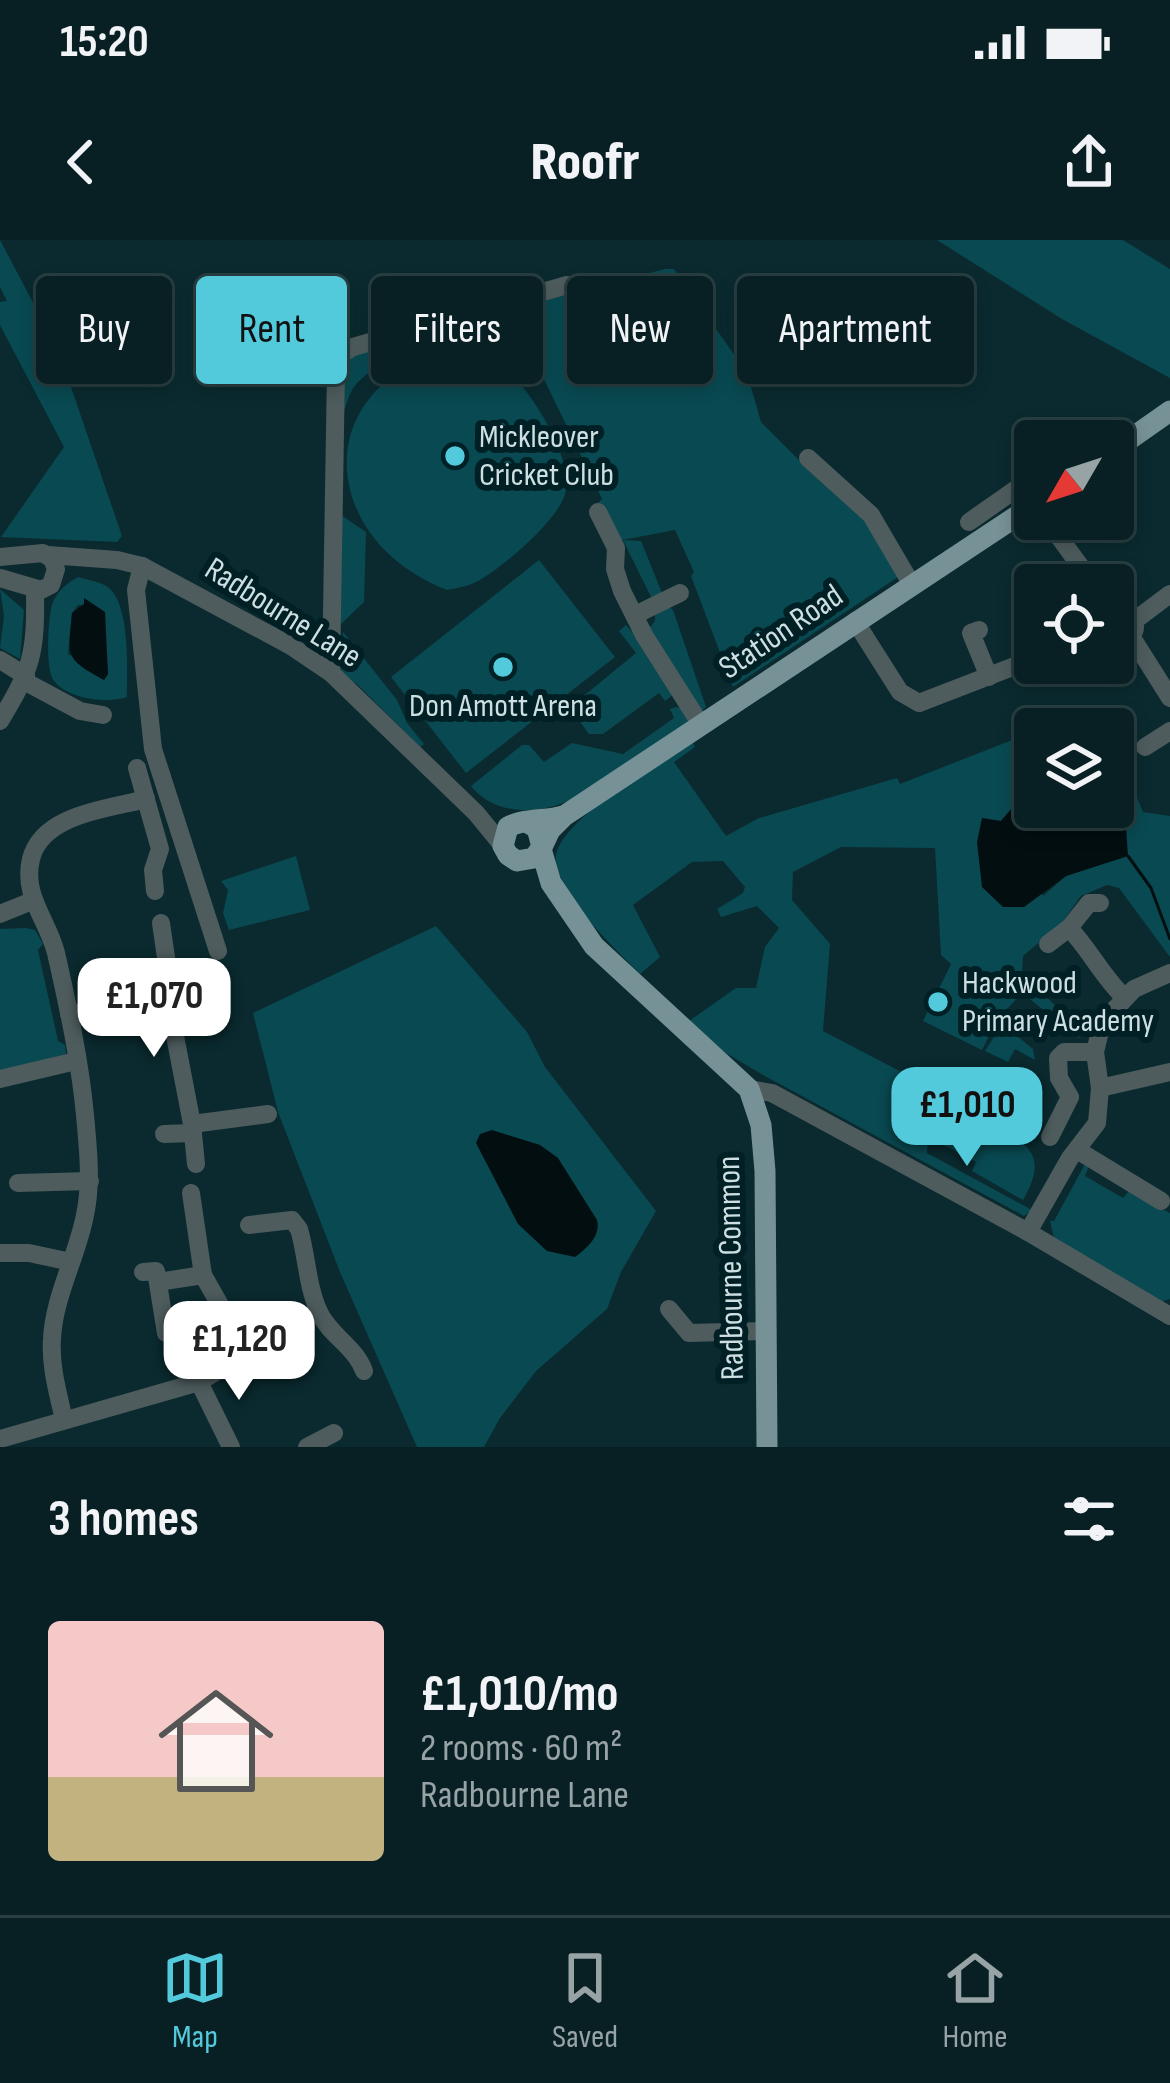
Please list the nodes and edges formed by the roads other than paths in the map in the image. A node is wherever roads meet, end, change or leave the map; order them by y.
1 (567, 285) dead end
2 (1170, 411) edge
3 (1134, 436) edge
4 (808, 458) dead end
5 (1014, 491) edge
6 (1014, 511) edge
7 (598, 512) dead end
8 (980, 523) junction
9 (25, 555) junction
10 (48, 556) junction
11 (0, 557) edge
12 (85, 560) junction
13 (142, 566) junction
14 (0, 578) edge
15 (54, 580) junction
16 (911, 585) junction
17 (29, 588) junction
18 (680, 593) dead end
19 (1170, 594) edge
20 (635, 615) junction
21 (1134, 618) edge
22 (855, 621) junction
23 (979, 630) dead end
24 (1134, 645) edge
25 (0, 660) edge
26 (1014, 667) edge
27 (331, 673) junction
28 (988, 677) junction
29 (25, 679) junction
30 (1170, 698) edge
31 (103, 715) dead end
32 (0, 722) edge
33 (701, 725) junction
34 (1170, 731) edge
35 (1145, 747) dead end
36 (476, 813) junction
37 (564, 816) junction
38 (523, 822) junction
39 (541, 848) junction
40 (510, 853) junction
41 (551, 883) junction
42 (155, 891) dead end
43 (32, 901) junction
44 (1090, 907) dead end
45 (0, 914) edge
46 (161, 923) dead end
47 (1069, 928) junction
48 (1048, 944) dead end
49 (218, 951) dead end
50 (1170, 973) edge
51 (1124, 997) junction
52 (167, 1006) junction
53 (69, 1014) junction
54 (1095, 1052) junction
55 (76, 1061) junction
56 (1170, 1072) edge
57 (0, 1079) edge
58 (1100, 1088) junction
59 (748, 1089) junction
60 (268, 1114) dead end
61 (193, 1128) junction
62 (164, 1134) dead end
63 (1050, 1137) dead end
64 (1077, 1150) junction
65 (196, 1165) dead end
66 (90, 1180) junction
67 (18, 1184) dead end
68 (191, 1192) dead end
69 (1160, 1201) dead end
70 (249, 1225) dead end
71 (1028, 1232) junction
72 (0, 1253) edge
73 (71, 1262) junction
74 (203, 1276) junction
75 (669, 1310) dead end
76 (1170, 1316) edge
77 (323, 1319) junction
78 (766, 1331) junction
79 (166, 1334) dead end
80 (247, 1353) junction
81 (364, 1372) dead end
82 (199, 1382) junction
83 (64, 1420) junction
84 (334, 1433) dead end
85 (1, 1442) edge
86 (231, 1447) edge
87 (307, 1447) edge
88 (767, 1447) edge

1 - 27 street
2 - 3 main road
4 - 16 street
5 - 8 street
6 - 8 main road, Station Road
7 - 20 street
8 - 16 main road, Station Road
9 - 10 street
9 - 11 street
9 - 17 street
10 - 12 street, Radbourne Lane
10 - 15 street
12 - 13 street, Radbourne Lane
12 - 15 street
13 - 27 street, Radbourne Lane
13 - 49 street
14 - 17 street
15 - 17 street
16 - 22 main road, Station Road
17 - 29 street
18 - 20 street
19 - 21 street
20 - 33 street
22 - 28 street
22 - 33 main road, Station Road
23 - 28 street
24 - 30 street
25 - 29 street
26 - 28 street
27 - 36 street, Radbourne Lane
29 - 31 street
29 - 32 street
33 - 37 main road, Station Road
34 - 35 street
36 - 38 street
36 - 40 street, Radbourne Lane
37 - 38 main road, Station Road
37 - 39 main road, Station Road
38 - 39 main road
38 - 40 main road
39 - 40 main road
39 - 41 main road
40 - 41 main road
41 - 59 main road
42 - 43 street
43 - 45 street
43 - 53 street
44 - 47 street
46 - 52 street
47 - 48 street
47 - 51 street
50 - 51 street
51 - 54 street
52 - 53 street
52 - 61 street
53 - 55 street
54 - 58 street
54 - 63 street
55 - 57 street
55 - 66 street
56 - 58 street
58 - 64 street
59 - 71 street
59 - 78 main road, Radbourne Common
60 - 61 street
61 - 62 street
61 - 65 street
64 - 69 street
64 - 71 street
66 - 67 street
66 - 73 street
68 - 74 street
70 - 77 street
71 - 76 street
72 - 73 street
73 - 83 street
74 - 79 street
74 - 80 street
75 - 78 street
77 - 80 street
77 - 81 street
78 - 88 main road, Radbourne Common
80 - 82 street
82 - 83 street
82 - 86 street
83 - 85 street
84 - 87 street

